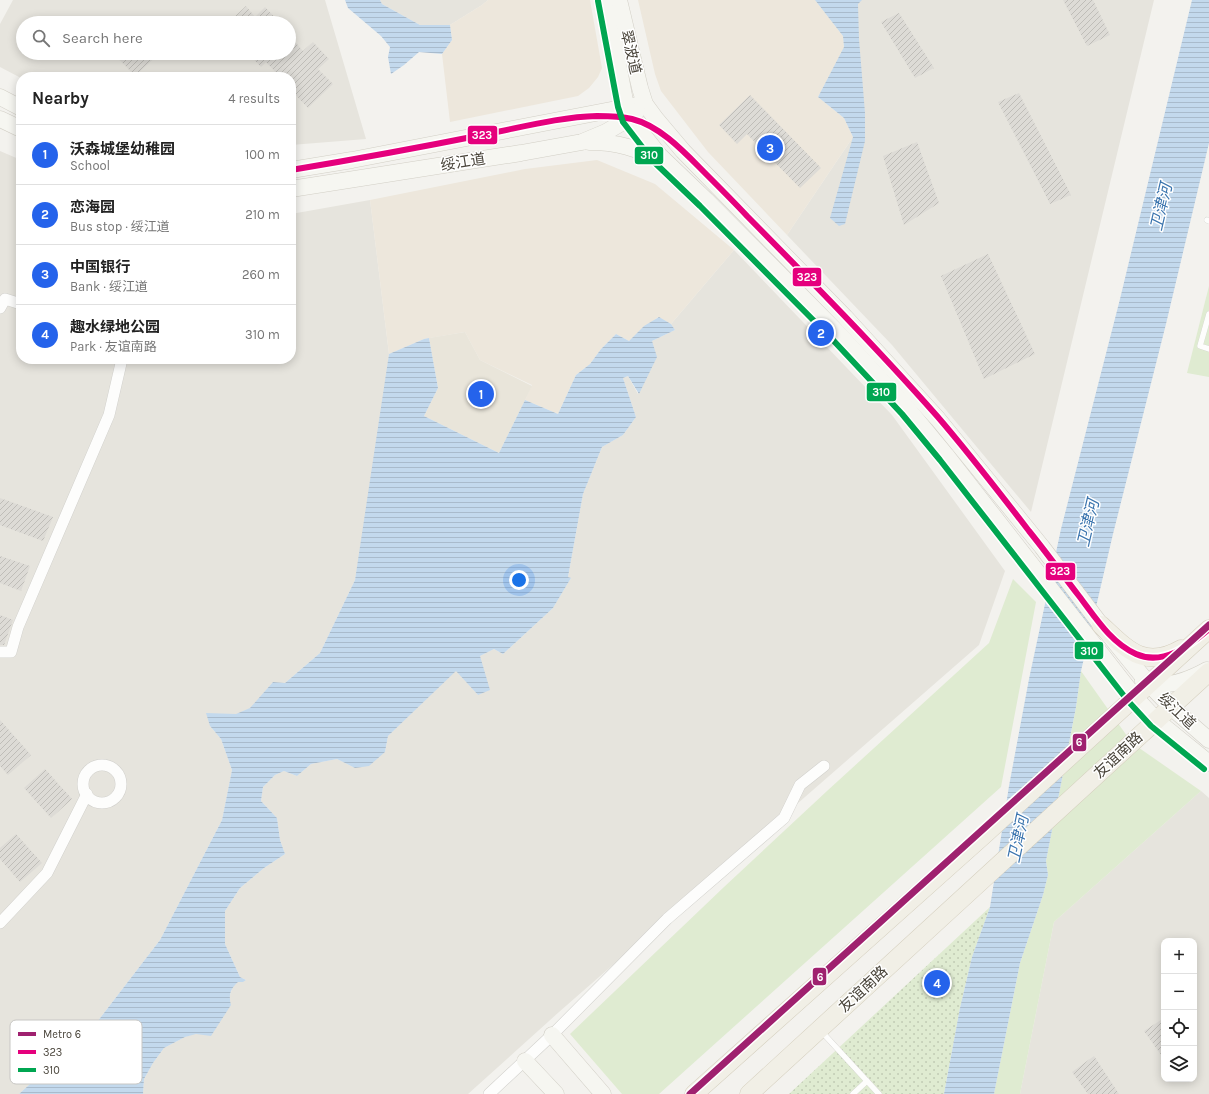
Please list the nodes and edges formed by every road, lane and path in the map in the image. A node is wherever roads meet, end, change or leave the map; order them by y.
1 (606, 0) edge
2 (619, 0) edge
3 (0, 97) edge
4 (645, 104) junction
5 (16, 105) edge
6 (628, 112) junction
7 (0, 119) edge
8 (16, 127) edge
9 (582, 142) junction
10 (683, 151) junction
11 (296, 169) edge
12 (679, 173) junction
13 (296, 188) edge
14 (16, 302) edge
15 (0, 308) edge
16 (1209, 314) edge
17 (1209, 349) edge
18 (121, 364) edge
19 (1101, 625) junction
20 (1203, 634) edge
21 (1097, 648) junction
22 (0, 652) edge
23 (1209, 671) edge
24 (1148, 683) junction
25 (1134, 696) junction
26 (1171, 707) junction
27 (1156, 720) junction
28 (1209, 740) edge
29 (1209, 763) edge
30 (824, 766) dead end
31 (87, 794) dead end
32 (1, 920) edge
33 (820, 1029) junction
34 (552, 1035) junction
35 (525, 1061) junction
36 (867, 1081) junction
37 (489, 1094) edge
38 (556, 1094) edge
39 (603, 1094) edge
40 (694, 1094) edge
41 (749, 1094) edge
42 (853, 1094) edge
43 (879, 1094) edge

1 - 6 main road, 翠波道
2 - 4 main road, 翠波道
3 - 5 main road
4 - 6 main road, 绥江道
4 - 10 main road
6 - 9 main road, 绥江道
6 - 10 main road
6 - 11 main road, 绥江道
6 - 12 main road
7 - 8 main road
9 - 12 main road
9 - 13 main road, 绥江道
10 - 19 main road, 绥江道
12 - 21 main road
14 - 15 street
16 - 17 lane
18 - 22 street
19 - 20 main road
19 - 24 main road, 绥江道
20 - 24 main road
21 - 24 main road
21 - 25 main road, 绥江道
23 - 24 main road
23 - 26 main road, 友谊南路
24 - 25 main road
24 - 26 main road, 绥江道
25 - 27 main road, 绥江道
25 - 40 main road
26 - 27 main road, 友谊南路
26 - 28 main road, 绥江道
27 - 29 main road, 绥江道
27 - 33 main road, 友谊南路
30 - 34 street
31 - 32 street
33 - 36 lane
33 - 41 main road, 友谊南路
34 - 35 street
34 - 39 main road
35 - 37 street
35 - 38 main road
36 - 42 lane
36 - 43 lane

